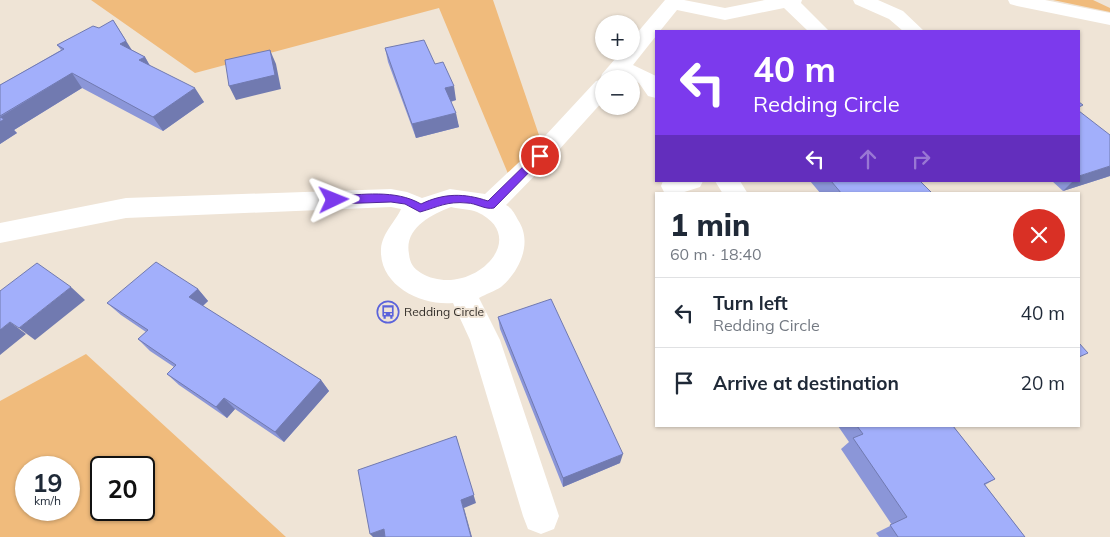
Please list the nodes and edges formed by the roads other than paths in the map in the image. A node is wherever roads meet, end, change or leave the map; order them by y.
1 (862, 0) edge
2 (1017, 0) edge
3 (674, 1) edge
4 (791, 1) edge
5 (1110, 19) edge
6 (818, 30) edge
7 (913, 30) edge
8 (617, 70) edge
9 (640, 76) edge
10 (655, 87) edge
11 (595, 96) edge
12 (727, 182) edge
13 (734, 192) edge
14 (490, 205) junction
15 (420, 208) junction
16 (39, 224) junction
17 (0, 233) edge
18 (0, 249) edge
19 (462, 290) junction
20 (541, 516) dead end

1 - 7 street
2 - 5 street
3 - 4 street
3 - 8 street
4 - 6 street
9 - 10 street
11 - 14 street
12 - 13 street
14 - 15 street
14 - 19 street
15 - 16 street
15 - 19 street
16 - 17 street
16 - 18 street
19 - 20 street

